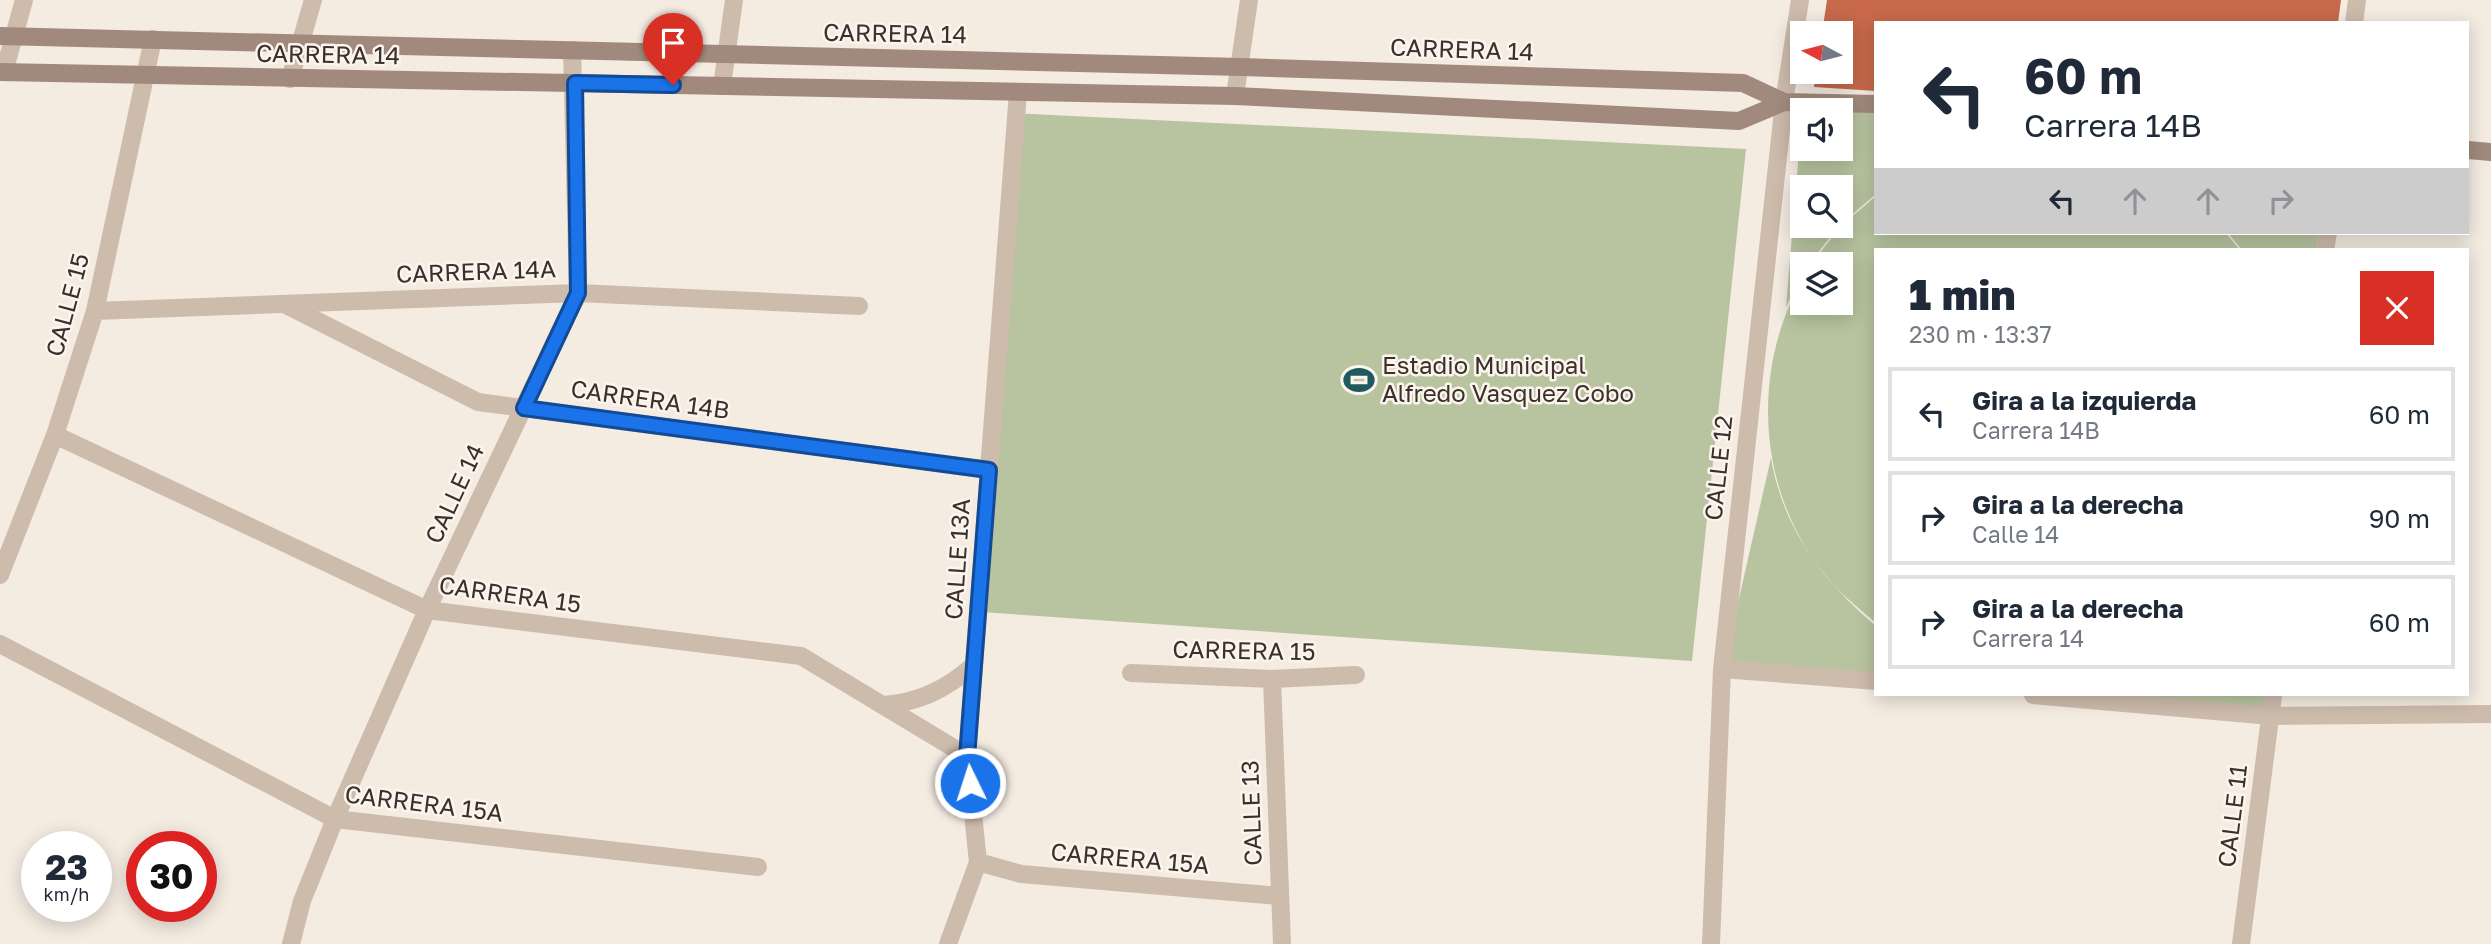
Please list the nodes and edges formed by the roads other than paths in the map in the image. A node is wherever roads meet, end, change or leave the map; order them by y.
1 (24, 0) edge
2 (313, 0) edge
3 (734, 0) edge
4 (1249, 0) edge
5 (1800, 0) edge
6 (2357, 0) edge
7 (2354, 21) edge
8 (6, 37) edge
9 (153, 39) junction
10 (299, 42) junction
11 (572, 50) junction
12 (729, 54) junction
13 (1241, 67) junction
14 (2, 72) edge
15 (145, 76) junction
16 (290, 79) junction
17 (575, 83) junction
18 (722, 86) junction
19 (1018, 92) junction
20 (1236, 96) junction
21 (1784, 102) junction
22 (1874, 104) edge
23 (2469, 150) edge
24 (2491, 152) edge
25 (578, 293) junction
26 (283, 304) junction
27 (859, 306) dead end
28 (95, 311) junction
29 (524, 408) junction
30 (55, 435) junction
31 (989, 470) junction
32 (0, 575) edge
33 (427, 610) junction
34 (0, 644) edge
35 (974, 665) junction
36 (1722, 669) junction
37 (1131, 673) dead end
38 (1356, 675) dead end
39 (1272, 680) junction
40 (1874, 681) edge
41 (2044, 696) edge
42 (2273, 696) edge
43 (882, 705) junction
44 (2491, 714) edge
45 (2271, 716) junction
46 (967, 757) junction
47 (335, 819) junction
48 (978, 863) junction
49 (758, 867) dead end
50 (1279, 896) junction
51 (291, 944) edge
52 (948, 944) edge
53 (1282, 944) edge
54 (1711, 944) edge
55 (2241, 944) edge

1 - 8 street
2 - 10 street
3 - 12 street
4 - 13 street
5 - 21 street, CALLE 12
6 - 7 street
8 - 9 street, CARRERA 14
8 - 14 street
9 - 10 street, CARRERA 14
9 - 15 street, CALLE 15
10 - 11 street, CARRERA 14
10 - 16 street
11 - 12 street, CARRERA 14
11 - 17 street, CALLE 14
12 - 13 street, CARRERA 14
12 - 18 street
13 - 20 street
13 - 21 street, CARRERA 14
14 - 15 street, CARRERA 14
15 - 16 street, CARRERA 14
15 - 28 street, CALLE 15
16 - 17 street, CARRERA 14
17 - 18 street, CARRERA 14
17 - 25 street, CALLE 14
18 - 19 street, CARRERA 14
19 - 20 street, CARRERA 14
19 - 31 street, CALLE 13A
20 - 21 street, CARRERA 14
21 - 22 street, CARRERA 14
21 - 36 street, CALLE 12
23 - 24 street
25 - 26 street, CARRERA 14A
25 - 27 street, CARRERA 14A
25 - 29 street, CALLE 14
26 - 28 street, CARRERA 14A
26 - 29 street, CARRERA 14B
28 - 30 street, CALLE 15
29 - 31 street, CARRERA 14B
29 - 33 street, CALLE 14
30 - 32 street, CALLE 15
30 - 33 street, CARRERA 15
31 - 35 street, CALLE 13A
33 - 43 street, CARRERA 15
33 - 47 street, CALLE 14
34 - 47 street, CARRERA 15A
35 - 43 street
35 - 46 street, CALLE 13A
36 - 40 street
36 - 54 street, CALLE 12
37 - 39 street, CARRERA 15
38 - 39 street, CARRERA 15
39 - 50 street, CALLE 13
41 - 45 street
42 - 45 street, CALLE 11
43 - 46 street, CARRERA 15
44 - 45 street
45 - 55 street, CALLE 11
46 - 48 street, CALLE 13A
47 - 49 street, CARRERA 15A
47 - 51 street, CALLE 14
48 - 50 street, CARRERA 15A
48 - 52 street
50 - 53 street, CALLE 13

